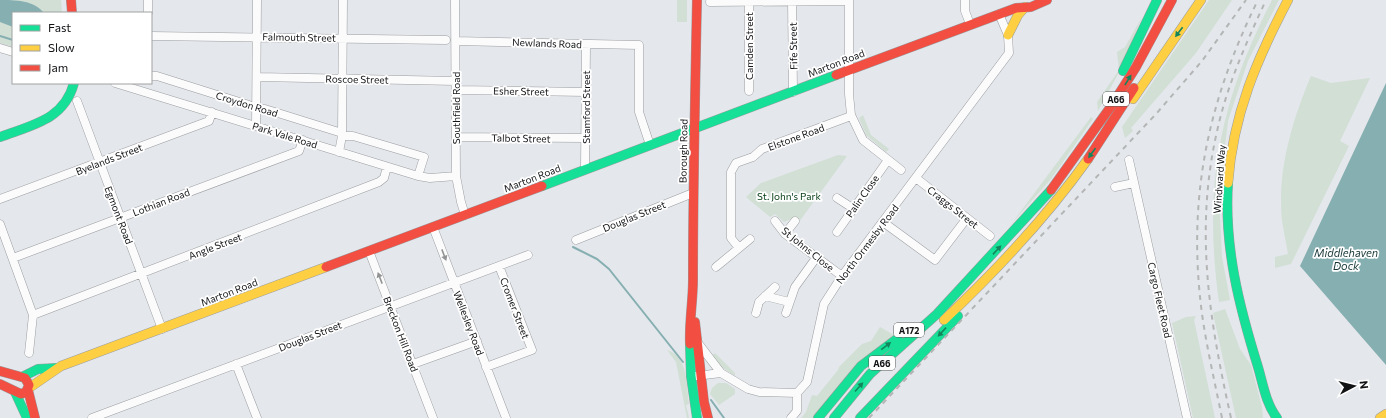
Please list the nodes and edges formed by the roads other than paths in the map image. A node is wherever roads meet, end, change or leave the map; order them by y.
1 (71, 0) edge
2 (148, 0) edge
3 (257, 0) edge
4 (343, 0) edge
5 (456, 0) edge
6 (697, 0) edge
7 (849, 0) edge
8 (965, 0) edge
9 (1047, 0) edge
10 (1157, 0) edge
11 (1172, 0) edge
12 (1182, 0) edge
13 (1201, 0) edge
14 (1288, 0) edge
15 (749, 1) junction
16 (792, 1) junction
17 (710, 2) dead end
18 (1022, 5) edge
19 (72, 12) edge
20 (148, 12) edge
21 (999, 14) junction
22 (970, 24) junction
23 (1008, 35) junction
24 (152, 36) edge
25 (257, 37) junction
26 (343, 38) junction
27 (446, 40) dead end
28 (456, 41) junction
29 (586, 44) junction
30 (0, 48) edge
31 (12, 52) edge
32 (850, 70) junction
33 (152, 76) edge
34 (258, 77) junction
35 (343, 79) junction
36 (456, 81) junction
37 (74, 84) edge
38 (118, 84) edge
39 (148, 84) edge
40 (456, 90) junction
41 (748, 91) dead end
42 (586, 92) junction
43 (794, 92) junction
44 (148, 93) junction
45 (77, 101) dead end
46 (256, 109) junction
47 (212, 112) junction
48 (851, 116) junction
49 (1115, 121) junction
50 (256, 126) junction
51 (694, 129) junction
52 (342, 134) junction
53 (0, 137) edge
54 (456, 137) junction
55 (585, 138) junction
56 (303, 140) junction
57 (650, 145) junction
58 (339, 152) junction
59 (888, 160) junction
60 (1129, 160) dead end
61 (99, 162) junction
62 (387, 167) junction
63 (585, 169) junction
64 (901, 170) dead end
65 (418, 176) junction
66 (456, 176) junction
67 (916, 178) junction
68 (1134, 183) junction
69 (1115, 187) dead end
70 (1050, 192) junction
71 (693, 193) junction
72 (837, 198) dead end
73 (0, 199) edge
74 (854, 209) junction
75 (465, 215) junction
76 (120, 217) junction
77 (967, 218) junction
78 (775, 221) dead end
79 (795, 221) dead end
80 (883, 222) junction
81 (0, 224) edge
82 (433, 227) junction
83 (837, 232) dead end
84 (785, 234) junction
85 (990, 236) dead end
86 (750, 239) dead end
87 (576, 240) dead end
88 (739, 248) junction
89 (369, 251) junction
90 (528, 255) dead end
91 (13, 258) junction
92 (816, 258) junction
93 (1005, 260) junction
94 (499, 266) junction
95 (716, 267) dead end
96 (141, 274) junction
97 (842, 276) junction
98 (971, 278) junction
99 (454, 282) junction
100 (775, 287) dead end
101 (765, 296) junction
102 (693, 302) junction
103 (789, 302) junction
104 (390, 306) junction
105 (756, 312) dead end
106 (786, 313) dead end
107 (33, 315) junction
108 (162, 329) junction
109 (476, 341) junction
110 (698, 343) junction
111 (29, 353) dead end
112 (236, 364) junction
113 (413, 364) junction
114 (486, 367) junction
115 (57, 368) junction
116 (0, 371) edge
117 (721, 373) junction
118 (701, 375) junction
119 (691, 376) junction
120 (20, 378) junction
121 (0, 384) edge
122 (28, 389) junction
123 (15, 392) junction
124 (797, 393) junction
125 (1386, 414) edge
126 (1274, 416) edge
127 (27, 418) edge
128 (35, 418) edge
129 (92, 418) edge
130 (257, 418) edge
131 (433, 418) edge
132 (506, 418) edge
133 (697, 418) edge
134 (708, 418) edge
135 (791, 418) edge
136 (818, 418) edge
137 (834, 418) edge
138 (847, 418) edge
139 (860, 418) edge
140 (1187, 418) edge
141 (1380, 418) edge

1 - 19 main road
2 - 20 street
3 - 25 street
4 - 26 street
5 - 28 street, Southfield Road
6 - 51 main road, Borough Road
7 - 16 street
7 - 32 street
8 - 22 street
9 - 18 main road, Marton Road
10 - 70 main road
70 -> 11 main road, A66
12 - 49 main road, A66
13 -> 49 main road, A66
14 - 126 main road, Windward Way
15 - 16 street
15 - 17 street
15 - 41 street, Camden Street
16 - 43 street, Fife Street
18 - 21 main road, Marton Road
18 - 23 main road
21 - 22 main road, Marton Road
21 - 23 street, North Ormesby Road
22 - 32 main road, Marton Road
23 - 67 street, North Ormesby Road
24 - 25 street, Falmouth Street
25 - 26 street, Falmouth Street
25 - 34 street
26 - 27 street, Falmouth Street
26 - 35 street
28 - 29 street, Newlands Road
28 - 36 street, Southfield Road
29 - 42 street, Stamford Street
29 - 57 street, Newlands Road
30 - 31 street
32 - 43 main road, Marton Road
32 - 48 street
33 - 46 street, Croydon Road
34 - 35 street, Roscoe Street
34 - 46 street
35 - 36 street, Roscoe Street
35 - 52 street
36 - 40 street, Southfield Road
37 - 53 main road
38 - 44 street, Park Vale Road
39 - 44 street
40 - 42 street, Esher Street
40 - 54 street, Southfield Road
42 - 55 street, Stamford Street
43 - 51 main road, Marton Road
44 - 47 street, Park Vale Road
45 - 61 street, Egmont Road
46 - 50 street
46 - 52 street, Croydon Road
47 - 50 street, Park Vale Road
47 - 61 street, Byelands Street
48 - 59 street
48 - 88 street, Elstone Road
49 -> 93 main road, A66
50 - 56 street, Park Vale Road
51 - 57 main road, Marton Road
51 - 71 main road, Borough Road
52 - 58 street
52 - 65 street, Croydon Road
54 - 55 street, Talbot Street
54 - 66 street, Southfield Road
55 - 63 street, Stamford Street
56 - 58 street, Park Vale Road
56 - 76 street, Lothian Road
57 - 63 main road, Marton Road
58 - 62 street, Park Vale Road
59 - 64 street
59 - 74 street, Palin Close
60 - 68 street, Cargo Fleet Road
61 - 73 street, Byelands Street
61 - 76 street, Egmont Road
62 - 65 street, Park Vale Road
62 - 96 street, Angle Street
63 - 75 main road, Marton Road
65 - 66 street, Park Vale Road
66 - 75 street, Southfield Road
67 - 77 street, Craggs Street
67 - 80 street, North Ormesby Road
68 - 69 street
68 - 140 street, Cargo Fleet Road
98 -> 70 main road, A66
71 - 87 street, Douglas Street
71 - 102 main road, Borough Road
72 - 74 street
74 - 83 street, Palin Close
75 - 82 main road, Marton Road
76 - 91 street, Lothian Road
76 - 96 street, Egmont Road
77 - 80 street
77 - 85 street, Craggs Street
78 - 84 street, St Johns Close
79 - 84 street
80 - 97 street, North Ormesby Road
81 - 91 street
82 - 89 main road, Marton Road
82 -> 99 street, Wellesley Road
84 - 92 street, St Johns Close
86 - 88 street
88 - 95 street
104 -> 89 street, Breckon Hill Road
89 - 108 main road, Marton Road
90 - 94 street, Douglas Street
91 - 107 street
92 - 97 street, St Johns Close
92 - 103 street
93 - 138 main road, A66
93 -> 139 main road, A172
94 - 99 street, Douglas Street
94 - 114 street, Cromer Street
96 - 107 street, Angle Street
96 - 108 street, Egmont Road
97 - 124 street, North Ormesby Road
136 -> 98 main road, A172
137 -> 98 main road, A66
99 - 104 street, Douglas Street
99 - 109 street, Wellesley Road
100 - 101 street
101 - 103 street
101 - 105 street
102 - 110 main road, Borough Road
102 - 119 main road, Borough Road
103 - 106 street
104 - 112 street, Douglas Street
104 - 113 street, Breckon Hill Road
107 - 111 street
108 - 115 main road, Marton Road
109 - 113 street
109 - 114 street, Wellesley Road
110 - 117 street
110 - 118 main road, Borough Road
112 - 129 street, Douglas Street
112 - 130 street
113 - 131 street, Breckon Hill Road
114 - 132 street, Wellesley Road
115 - 120 main road, Marton Road
115 - 122 main road, Marton Road
116 - 120 main road
117 - 118 street
117 - 124 street
118 - 119 street
118 - 134 main road, Borough Road
119 - 133 main road, Borough Road
120 - 122 main road
120 - 123 main road
121 - 123 main road
122 - 123 main road, Marton Road
122 - 128 main road
123 - 127 main road
124 - 135 street
125 - 141 main road

